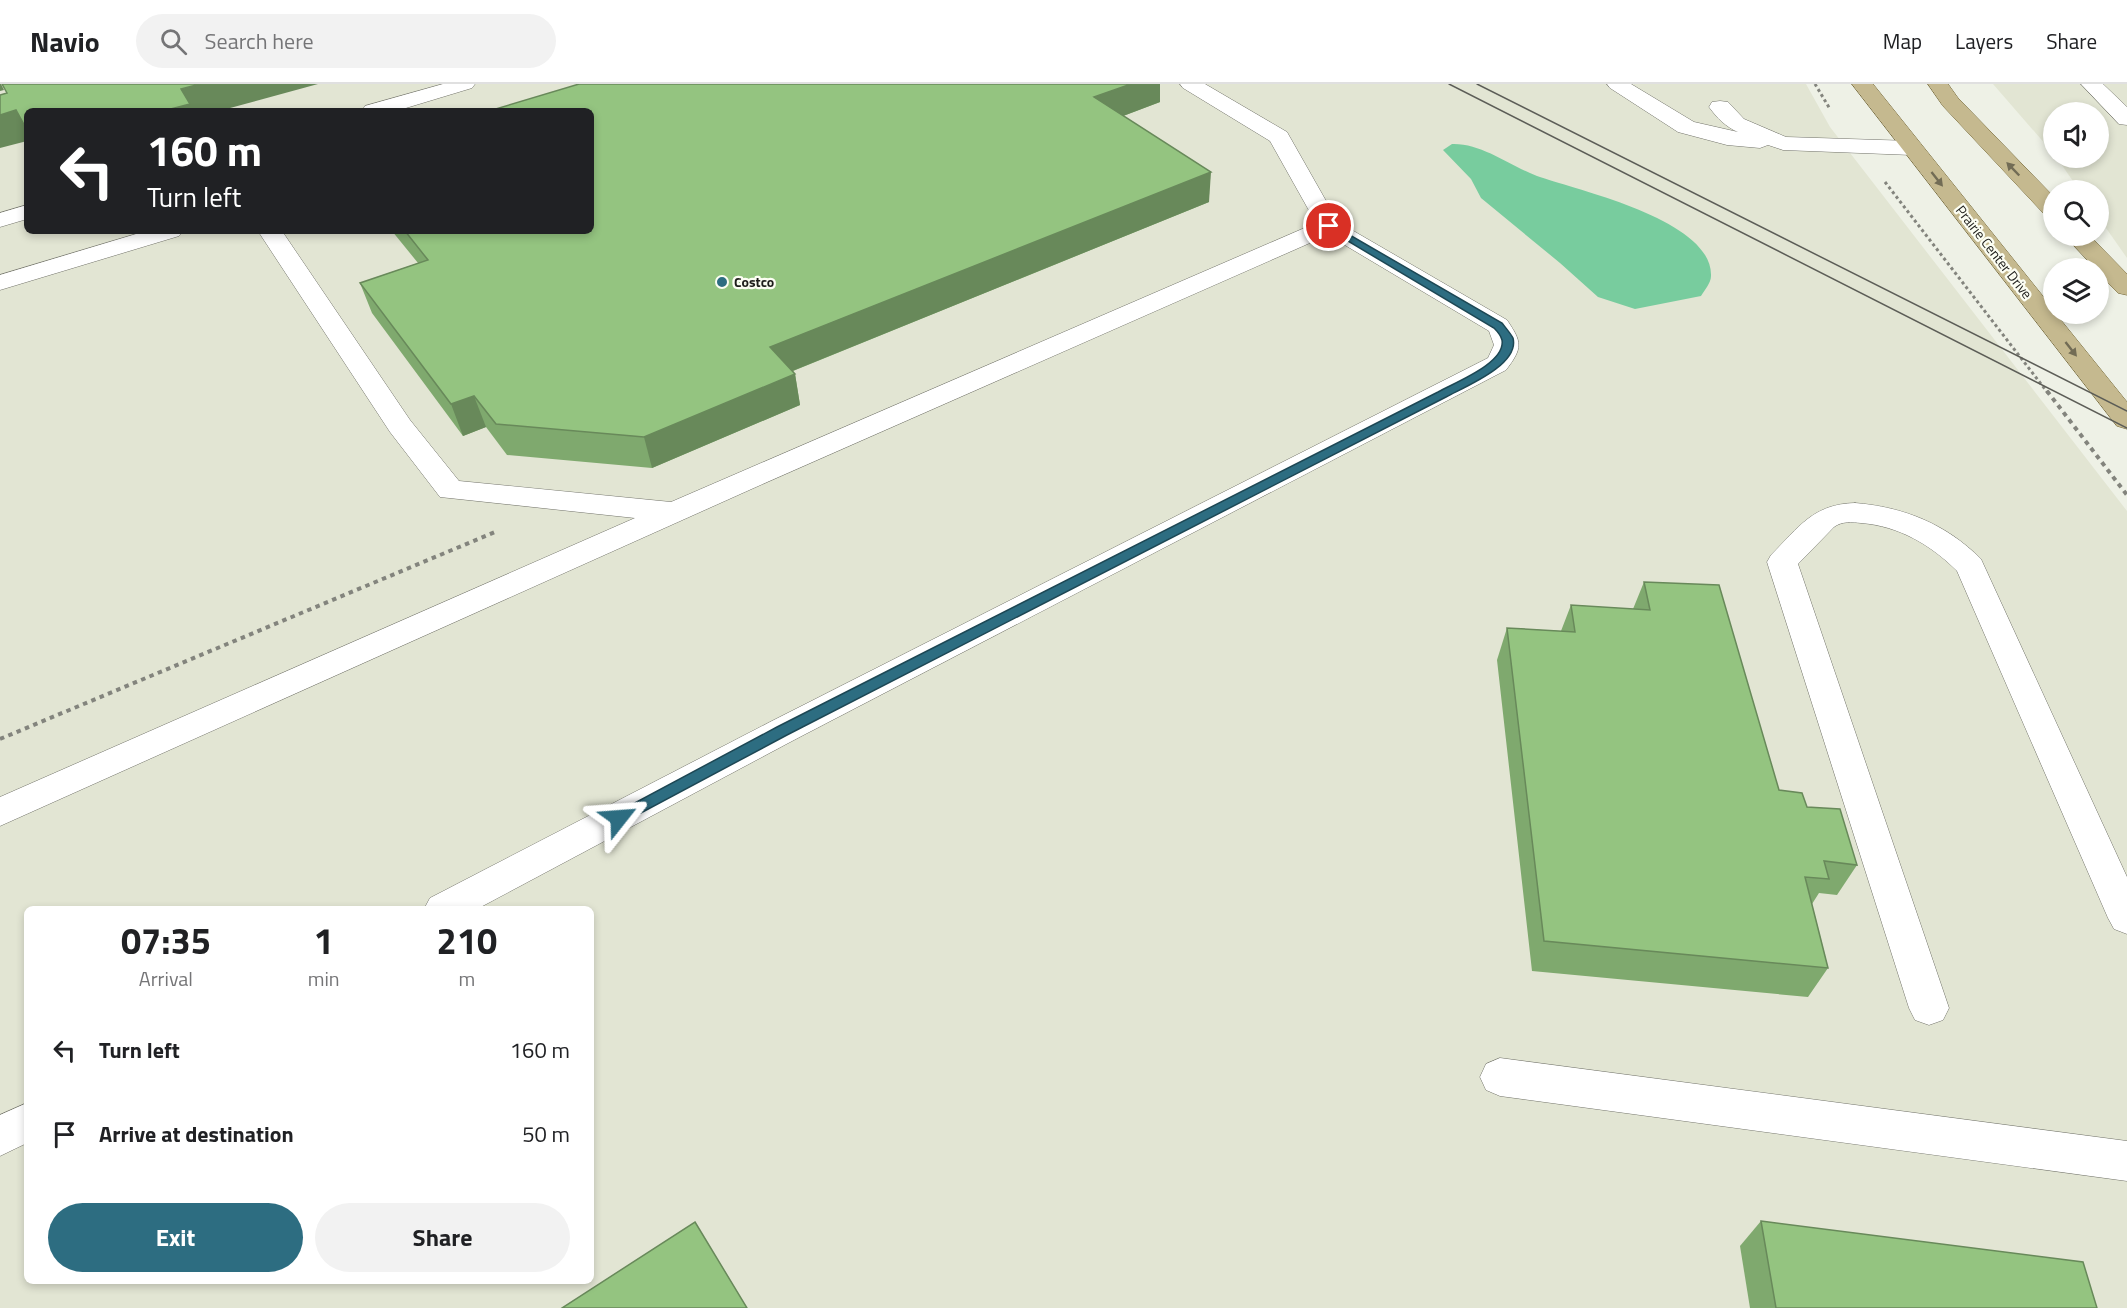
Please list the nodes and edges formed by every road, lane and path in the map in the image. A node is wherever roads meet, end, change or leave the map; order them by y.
1 (465, 84) edge
2 (1190, 84) edge
3 (1617, 84) edge
4 (1815, 84) edge
5 (1862, 84) edge
6 (1938, 84) edge
7 (2091, 84) edge
8 (1720, 107) dead end
9 (383, 108) edge
10 (2127, 118) edge
11 (1783, 143) junction
12 (1858, 147) junction
13 (1912, 148) junction
14 (2043, 199) edge
15 (24, 213) edge
16 (0, 220) edge
17 (1329, 226) junction
18 (161, 234) edge
19 (272, 234) edge
20 (2087, 246) edge
21 (0, 284) edge
22 (2127, 288) edge
23 (2127, 420) edge
24 (2127, 495) edge
25 (547, 499) junction
26 (676, 512) junction
27 (0, 739) edge
28 (0, 812) edge
29 (449, 906) edge
30 (2127, 918) edge
31 (1929, 1008) dead end
32 (1500, 1077) dead end
33 (24, 1124) edge
34 (0, 1136) edge
35 (2127, 1161) edge

1 - 9 lane
2 - 17 lane
3 - 11 lane
4 - 12 path
5 - 13 main road, Prairie Center Drive
14 -> 6 main road
7 - 10 lane
8 - 11 lane
11 - 12 lane
12 - 13 lane
12 - 24 path
13 -> 23 main road, Prairie Center Drive
15 - 16 lane
17 - 26 lane
17 - 29 lane
18 - 21 lane
19 - 25 lane
20 - 22 main road
25 - 26 lane
25 - 27 path
26 - 28 lane
30 - 31 lane
32 - 35 lane
33 - 34 lane

